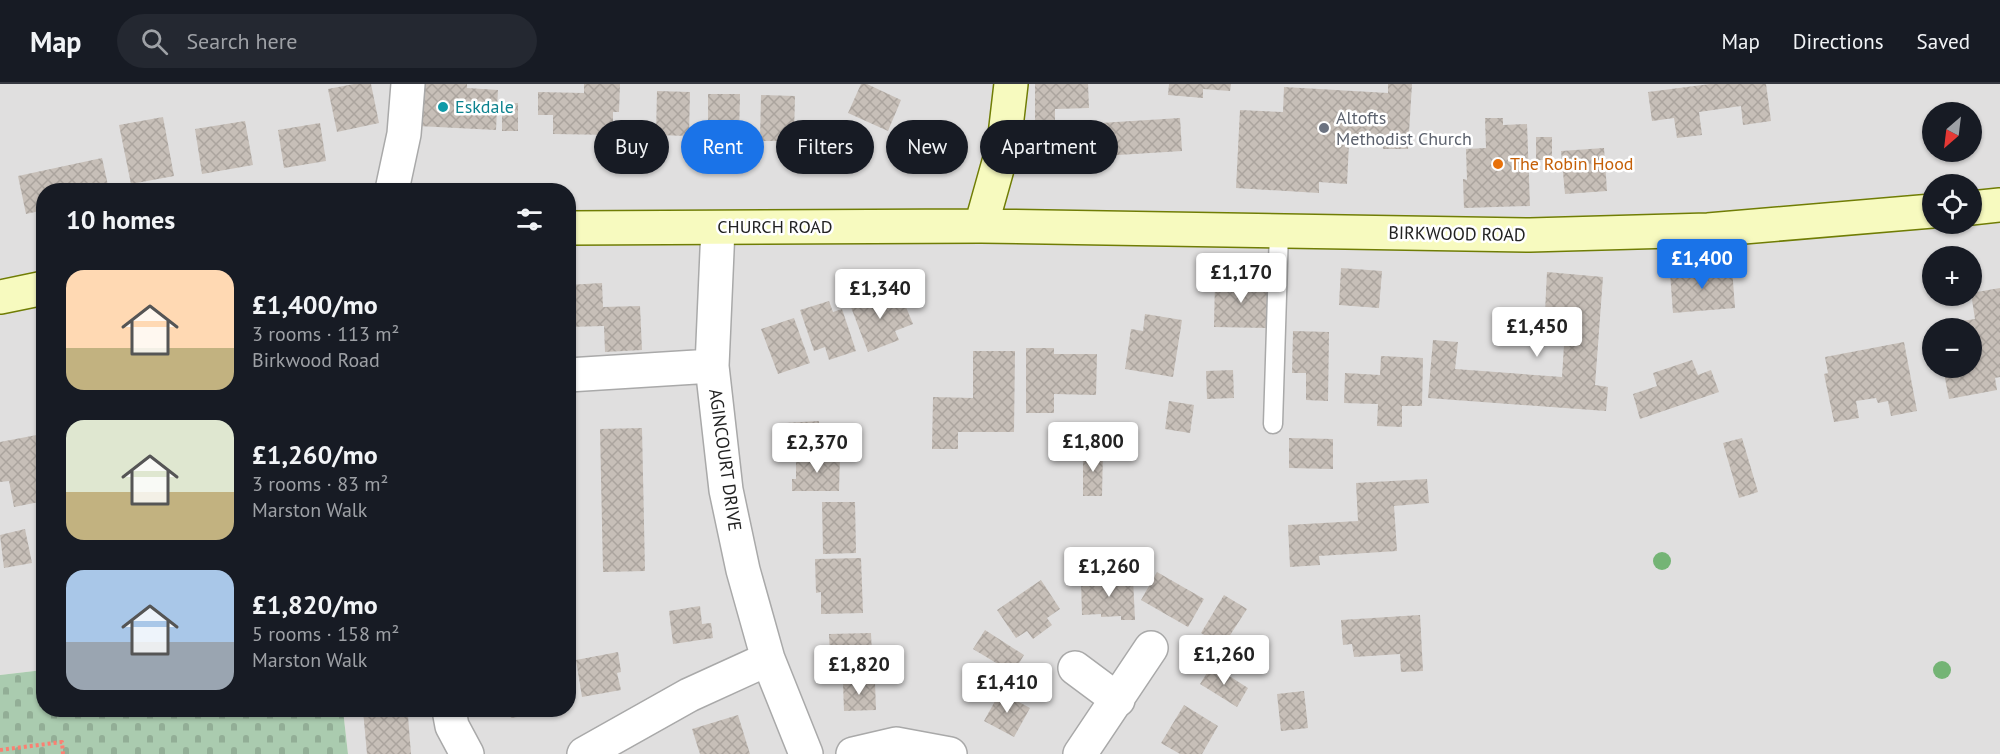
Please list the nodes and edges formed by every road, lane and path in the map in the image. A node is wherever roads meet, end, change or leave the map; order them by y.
1 (408, 84) edge
2 (1011, 84) edge
3 (394, 183) edge
4 (2000, 205) edge
5 (1982, 207) edge
6 (1922, 212) edge
7 (981, 226) junction
8 (576, 228) edge
9 (718, 228) junction
10 (1279, 231) junction
11 (36, 290) edge
12 (0, 297) edge
13 (712, 366) junction
14 (576, 374) edge
15 (1273, 424) dead end
16 (1151, 648) dead end
17 (768, 659) junction
18 (1075, 668) dead end
19 (1118, 700) junction
20 (450, 717) edge
21 (0, 750) edge
22 (63, 754) edge
23 (467, 754) edge
24 (584, 754) edge
25 (806, 754) edge
26 (853, 754) edge
27 (950, 754) edge
28 (1080, 754) edge

1 - 3 street
2 - 7 street
4 - 5 street
6 - 10 street, BIRKWOOD ROAD
7 - 9 street, CHURCH ROAD
7 - 10 street, BIRKWOOD ROAD
8 - 9 street, CHURCH ROAD
9 - 13 street, AGINCOURT DRIVE
10 - 15 lane
11 - 12 street
13 - 14 street
13 - 17 street, AGINCOURT DRIVE
16 - 19 street
17 - 24 street
17 - 25 street, AGINCOURT DRIVE
18 - 19 street
19 - 28 street
20 - 23 street
21 - 22 path
26 - 27 street

